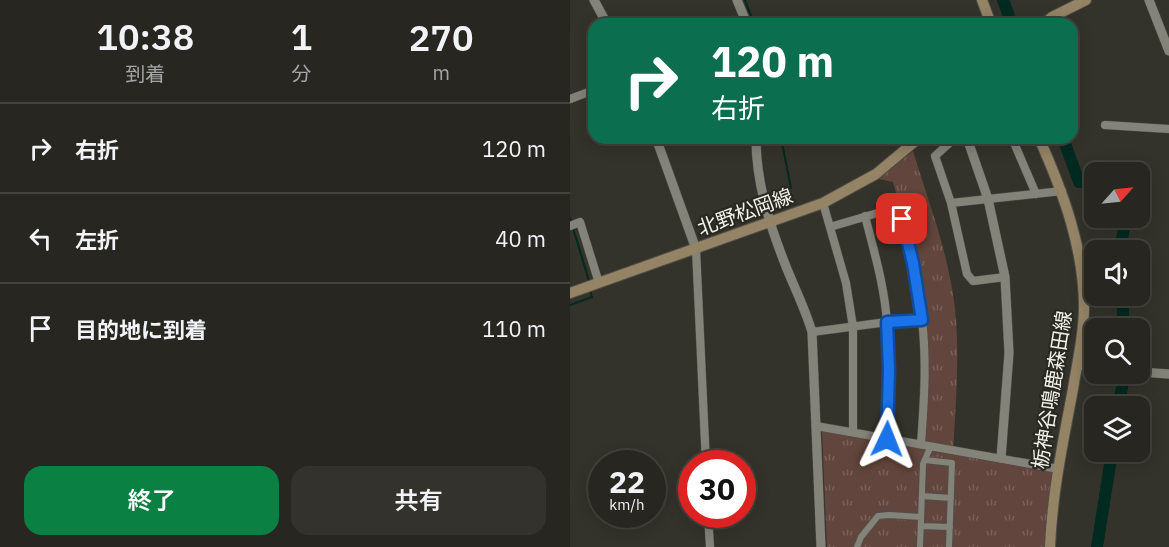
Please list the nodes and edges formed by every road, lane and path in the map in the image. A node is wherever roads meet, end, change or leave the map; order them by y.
1 (594, 0) edge
2 (737, 0) edge
3 (982, 0) edge
4 (1086, 0) edge
5 (1149, 0) edge
6 (603, 18) edge
7 (744, 18) edge
8 (989, 18) edge
9 (1053, 18) edge
10 (1169, 51) edge
11 (588, 92) edge
12 (570, 99) edge
13 (1105, 124) dead end
14 (1169, 129) edge
15 (658, 144) edge
16 (756, 144) edge
17 (912, 144) edge
18 (948, 144) edge
19 (969, 144) edge
20 (1015, 144) edge
21 (1042, 144) edge
22 (1062, 191) junction
23 (1036, 194) junction
24 (988, 199) junction
25 (823, 203) junction
26 (951, 203) junction
27 (865, 216) junction
28 (770, 222) junction
29 (570, 226) edge
30 (830, 227) junction
31 (696, 249) junction
32 (1005, 277) junction
33 (598, 283) junction
34 (570, 293) edge
35 (922, 320) junction
36 (887, 322) junction
37 (853, 327) junction
38 (812, 332) junction
39 (1077, 365) junction
40 (1084, 366) edge
41 (1150, 373) edge
42 (1169, 374) edge
43 (816, 426) junction
44 (853, 432) junction
45 (887, 439) junction
46 (921, 444) junction
47 (938, 447) junction
48 (951, 449) junction
49 (705, 450) edge
50 (1001, 459) junction
51 (925, 460) junction
52 (938, 461) junction
53 (950, 463) junction
54 (1059, 469) junction
55 (922, 496) junction
56 (951, 498) junction
57 (921, 517) junction
58 (921, 526) junction
59 (950, 527) junction
60 (709, 528) edge
61 (710, 547) edge
62 (821, 547) edge
63 (857, 547) edge
64 (920, 547) edge
65 (949, 547) edge
66 (1050, 547) edge

1 - 6 street
2 - 7 street
3 - 8 main road
4 - 9 main road
5 - 10 street
11 - 12 street
13 - 14 street
15 - 31 street
16 - 28 street
17 - 25 main road, 北野松岡線
18 - 26 street
19 - 24 street
20 - 23 street
21 - 22 main road, 栃神谷鳴鹿森田線
22 - 23 street
22 - 39 main road, 栃神谷鳴鹿森田線
23 - 24 street
24 - 26 street
24 - 32 street
25 - 28 main road, 北野松岡線
25 - 30 street
26 - 32 street
27 - 30 street
27 - 35 street
27 - 36 street
28 - 31 main road, 北野松岡線
28 - 38 street
29 - 33 street
30 - 37 street
31 - 33 main road, 北野松岡線
31 - 49 street
32 - 50 street
33 - 34 main road, 北野松岡線
35 - 36 street
35 - 46 street
36 - 37 street
36 - 45 street
37 - 38 street
37 - 44 street
38 - 43 street
39 - 40 street
39 - 54 main road, 栃神谷鳴鹿森田線
41 - 42 street
43 - 44 street
43 - 62 street
44 - 45 street
45 - 46 street
46 - 47 street
47 - 48 street
47 - 51 street
47 - 52 street
48 - 50 street
48 - 53 street
50 - 54 street
51 - 52 street
51 - 55 street
52 - 53 street
53 - 56 street
54 - 66 main road, 栃神谷鳴鹿森田線
55 - 56 street
55 - 57 street
56 - 59 street
57 - 58 street
57 - 63 street
58 - 59 street
58 - 64 street
59 - 65 street
60 - 61 street

